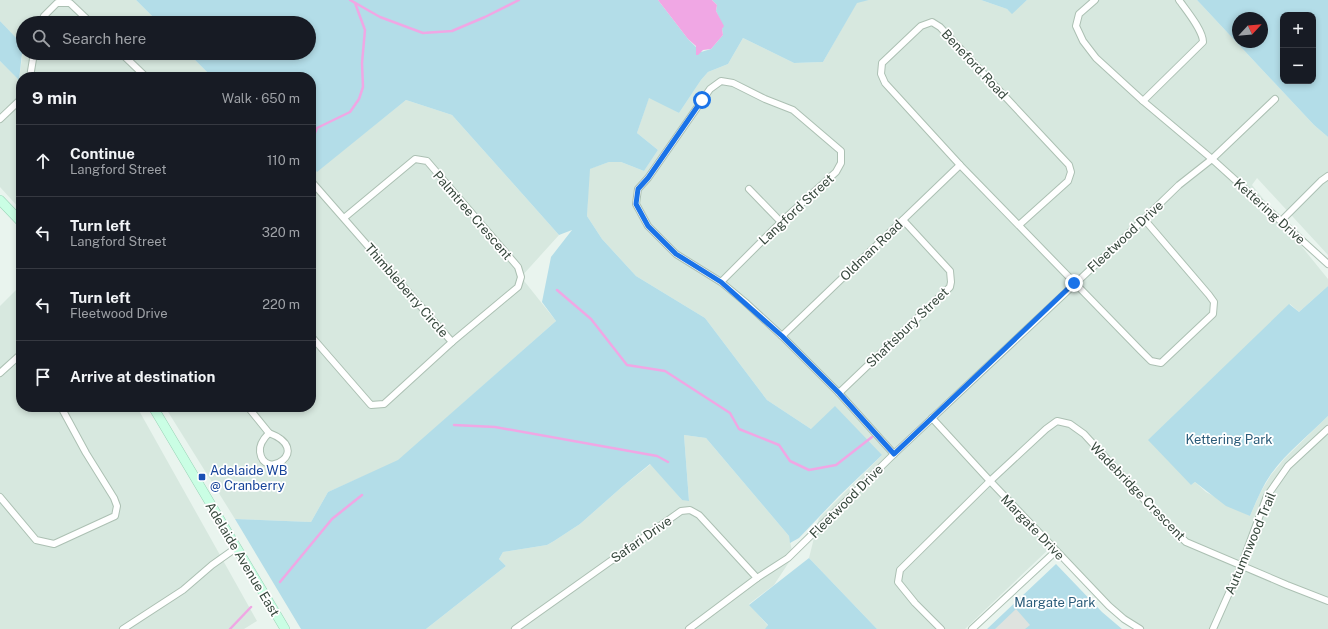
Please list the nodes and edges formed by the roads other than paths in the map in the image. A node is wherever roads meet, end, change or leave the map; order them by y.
1 (1095, 0) edge
2 (1179, 0) edge
3 (44, 16) edge
4 (84, 16) edge
5 (33, 60) edge
6 (128, 60) edge
7 (31, 72) edge
8 (141, 72) edge
9 (1275, 99) dead end
10 (1143, 101) junction
11 (16, 104) edge
12 (0, 119) edge
13 (1212, 159) junction
14 (960, 165) junction
15 (1328, 176) edge
16 (316, 187) edge
17 (749, 189) dead end
18 (0, 200) edge
19 (16, 217) edge
20 (344, 218) junction
21 (903, 220) junction
22 (1144, 220) junction
23 (1281, 221) junction
24 (781, 222) junction
25 (1019, 225) junction
26 (1328, 264) edge
27 (721, 282) junction
28 (1074, 283) junction
29 (782, 336) junction
30 (316, 342) edge
31 (452, 342) junction
32 (16, 359) edge
33 (0, 373) edge
34 (839, 393) junction
35 (64, 412) edge
36 (159, 412) edge
37 (252, 412) edge
38 (932, 418) junction
39 (1328, 429) edge
40 (269, 433) junction
41 (894, 454) junction
42 (990, 481) junction
43 (0, 497) edge
44 (236, 548) junction
45 (1056, 551) junction
46 (1241, 566) junction
47 (758, 578) junction
48 (1328, 599) edge
49 (124, 629) edge
50 (285, 629) edge
51 (515, 629) edge
52 (689, 629) edge
53 (941, 629) edge
54 (972, 629) edge
55 (1140, 629) edge
56 (1213, 629) edge

1 - 10 street, Kettering Drive
2 - 10 street
3 - 4 street
5 - 7 street
6 - 8 street
9 - 13 street, Fleetwood Drive
10 - 13 street, Kettering Drive
11 - 12 street
13 - 22 street, Fleetwood Drive
13 - 23 street, Kettering Drive
14 - 21 street, Oldman Road
14 - 25 street, Beneford Road
14 - 25 street, Beneford Road
15 - 23 street
16 - 20 street, Thimbleberry Circle
17 - 24 street
18 - 19 main road
20 - 31 street, Thimbleberry Circle
20 - 31 street, Palmtree Crescent
21 - 29 street, Oldman Road
21 - 34 street, Shaftsbury Street
22 - 28 street, Fleetwood Drive
22 - 28 street, Beneford Road
23 - 26 street, Kettering Drive
24 - 27 street, Langford Street
24 - 27 street, Langford Street
25 - 28 street, Beneford Road
27 - 29 street, Langford Street
28 - 38 street, Fleetwood Drive
29 - 34 street, Langford Street
30 - 31 street, Thimbleberry Circle
32 - 33 street
34 - 41 street, Langford Street
35 - 43 street
36 - 44 main road, Adelaide Avenue East
37 - 40 street
38 - 41 street, Fleetwood Drive
38 - 42 street, Margate Drive
39 - 46 street, Autumnwood Trail
40 - 40 street
41 - 47 street, Fleetwood Drive
42 - 45 street, Margate Drive
42 - 46 street, Wadebridge Crescent
42 - 53 street, Wadebridge Crescent
44 - 49 street
44 - 50 main road, Adelaide Avenue East
45 - 54 street
45 - 55 street, Margate Drive
46 - 48 street, Wadebridge Crescent
46 - 56 street, Autumnwood Trail
47 - 51 street, Safari Drive
47 - 52 street, Fleetwood Drive

